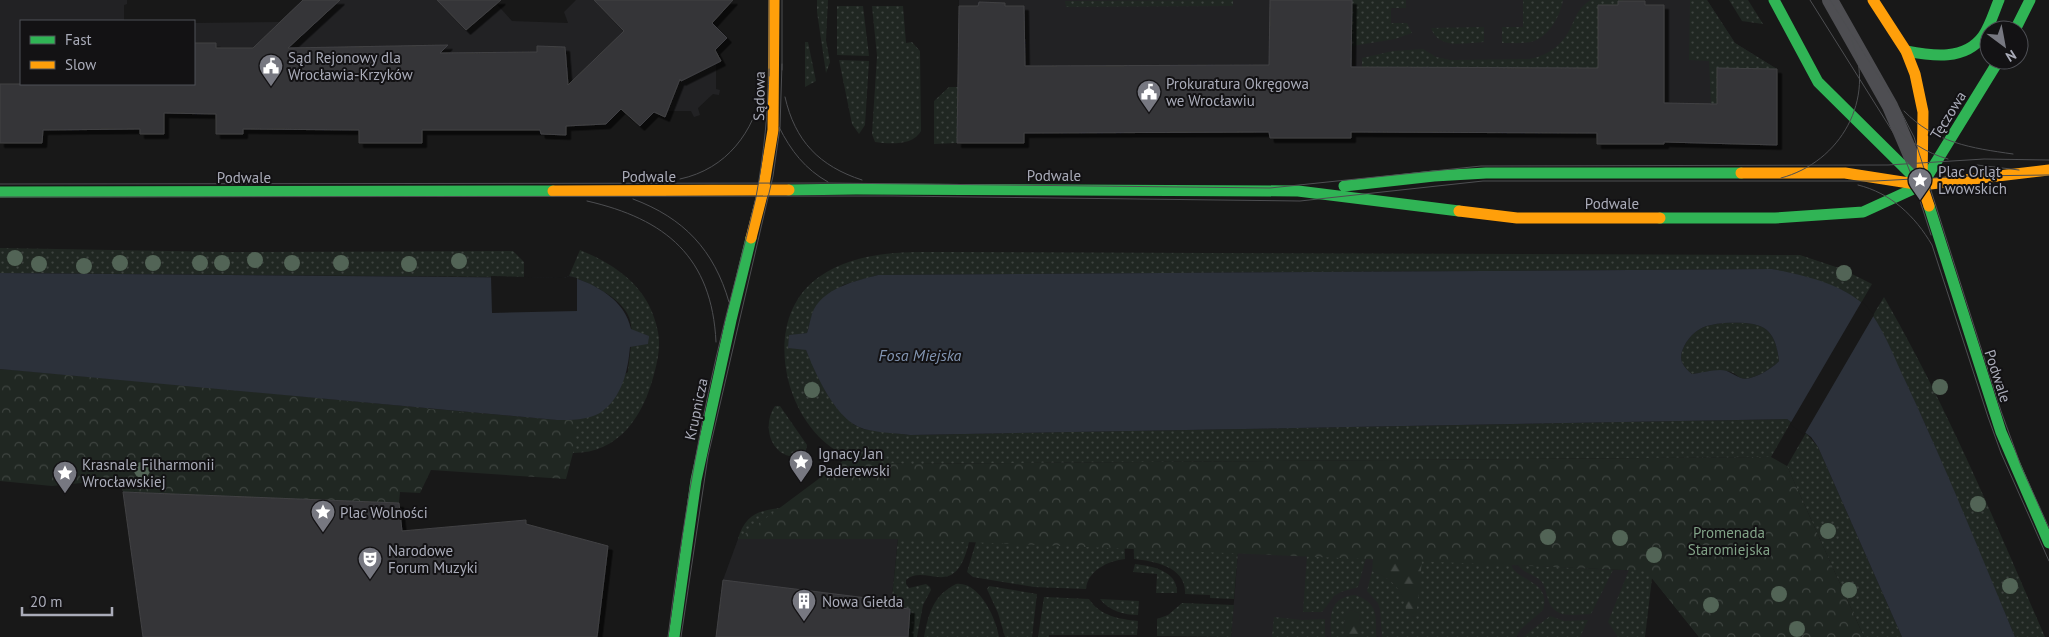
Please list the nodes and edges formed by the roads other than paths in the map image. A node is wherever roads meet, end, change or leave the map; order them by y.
1 (774, 0) edge
2 (1774, 0) edge
3 (1830, 0) edge
4 (1873, 0) edge
5 (1999, 0) edge
6 (2030, 0) edge
7 (2020, 20) edge
8 (1906, 51) junction
9 (1993, 70) edge
10 (2049, 170) edge
11 (1922, 185) junction
12 (763, 191) junction
13 (1298, 191) junction
14 (0, 192) edge
15 (2049, 543) edge
16 (674, 637) edge

1 - 12 street, Sądowa
2 - 11 street
3 - 11 lane
4 - 8 street
5 - 8 street
6 - 7 street
8 - 11 street
9 - 11 street, Tęczowa
10 - 11 street
11 - 13 street, Podwale
11 - 13 street, Podwale
11 - 15 street, Podwale
12 - 13 street, Podwale
12 - 14 street, Podwale
12 - 16 street, Krupnicza

